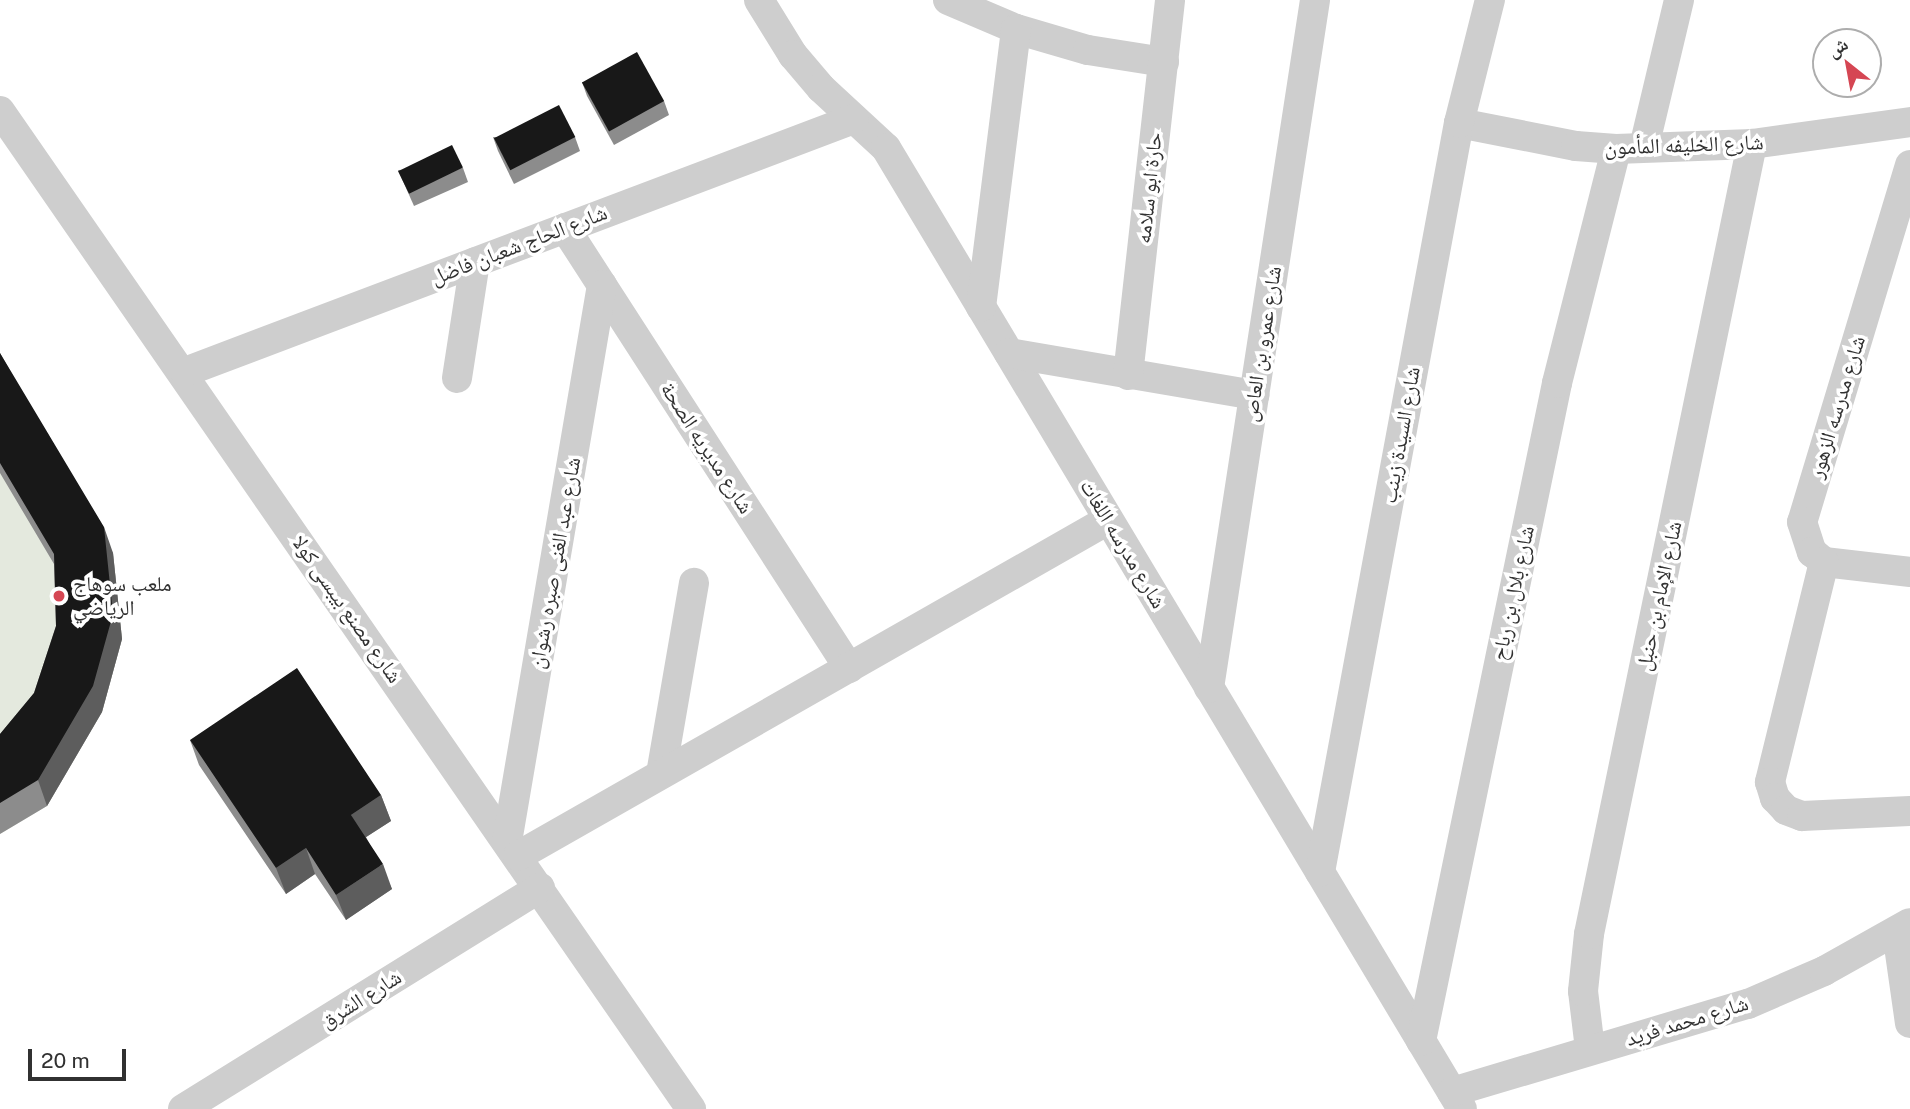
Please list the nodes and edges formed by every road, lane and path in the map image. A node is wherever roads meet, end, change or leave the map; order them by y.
1 (948, 0) edge
2 (1170, 0) edge
3 (1315, 0) edge
4 (1490, 0) edge
5 (1679, 0) edge
6 (771, 5) edge
7 (1016, 29) junction
8 (1164, 62) junction
9 (0, 111) edge
10 (854, 118) junction
11 (1910, 122) edge
12 (1459, 123) junction
13 (1752, 144) junction
14 (1630, 148) junction
15 (1910, 165) edge
16 (565, 228) junction
17 (475, 262) junction
18 (602, 285) junction
19 (981, 307) junction
20 (1009, 353) junction
21 (184, 372) junction
22 (1128, 375) junction
23 (457, 377) dead end
24 (1254, 395) junction
25 (1108, 520) junction
26 (1824, 562) junction
27 (1910, 572) edge
28 (694, 583) dead end
29 (849, 668) junction
30 (1209, 688) junction
31 (661, 774) junction
32 (1910, 811) edge
33 (513, 849) junction
34 (1320, 872) junction
35 (540, 888) junction
36 (1904, 928) edge
37 (1910, 1023) edge
38 (1421, 1041) junction
39 (1590, 1049) junction
40 (1457, 1101) edge
41 (183, 1109) edge
42 (691, 1109) edge

1 - 7 street
2 - 8 street, حارة ابو سلامه
3 - 24 street, شارع عمرو بن العاص
4 - 12 street, شارع السيدة زينب
5 - 14 street, شارع بلال بن رباح
6 - 10 street, شارع مدرسه اللغات
7 - 8 street
7 - 19 street
8 - 22 street, حارة ابو سلامه
9 - 21 street, شارع مصنع بيبسى كولا
10 - 16 street, شارع الحاج شعبان فاضل
10 - 19 street, شارع مدرسه اللغات
11 - 13 street, شارع الخليفه المأمون
12 - 14 street, شارع الخليفه المأمون
12 - 34 street, شارع السيدة زينب
13 - 14 street, شارع الخليفه المأمون
13 - 39 street, شارع الإمام بن حنبل
14 - 38 street, شارع بلال بن رباح
15 - 26 street, شارع مدرسه الزهور
16 - 17 street, شارع الحاج شعبان فاضل
16 - 18 street, شارع مديريه الصحة
17 - 21 street, شارع الحاج شعبان فاضل
17 - 23 street
18 - 29 street, شارع مديريه الصحة
18 - 33 street, شارع عبد الغنى صبره رشوان
19 - 20 street, شارع مدرسه اللغات
20 - 22 street
20 - 25 street, شارع مدرسه اللغات
21 - 33 street, شارع مصنع بيبسى كولا
22 - 24 street
24 - 30 street, شارع عمرو بن العاص
25 - 29 street
25 - 30 street, شارع مدرسه اللغات
26 - 27 street
26 - 32 street
28 - 31 street
29 - 31 street
30 - 34 street, شارع مدرسه اللغات
31 - 33 street
33 - 35 street, شارع مصنع بيبسى كولا
34 - 38 street, شارع مدرسه اللغات
35 - 41 street, شارع الشرق
35 - 42 street, شارع مصنع بيبسى كولا
36 - 37 street
36 - 39 street, شارع محمد فريد
38 - 40 street, شارع مدرسه اللغات
39 - 40 street, شارع محمد فريد

